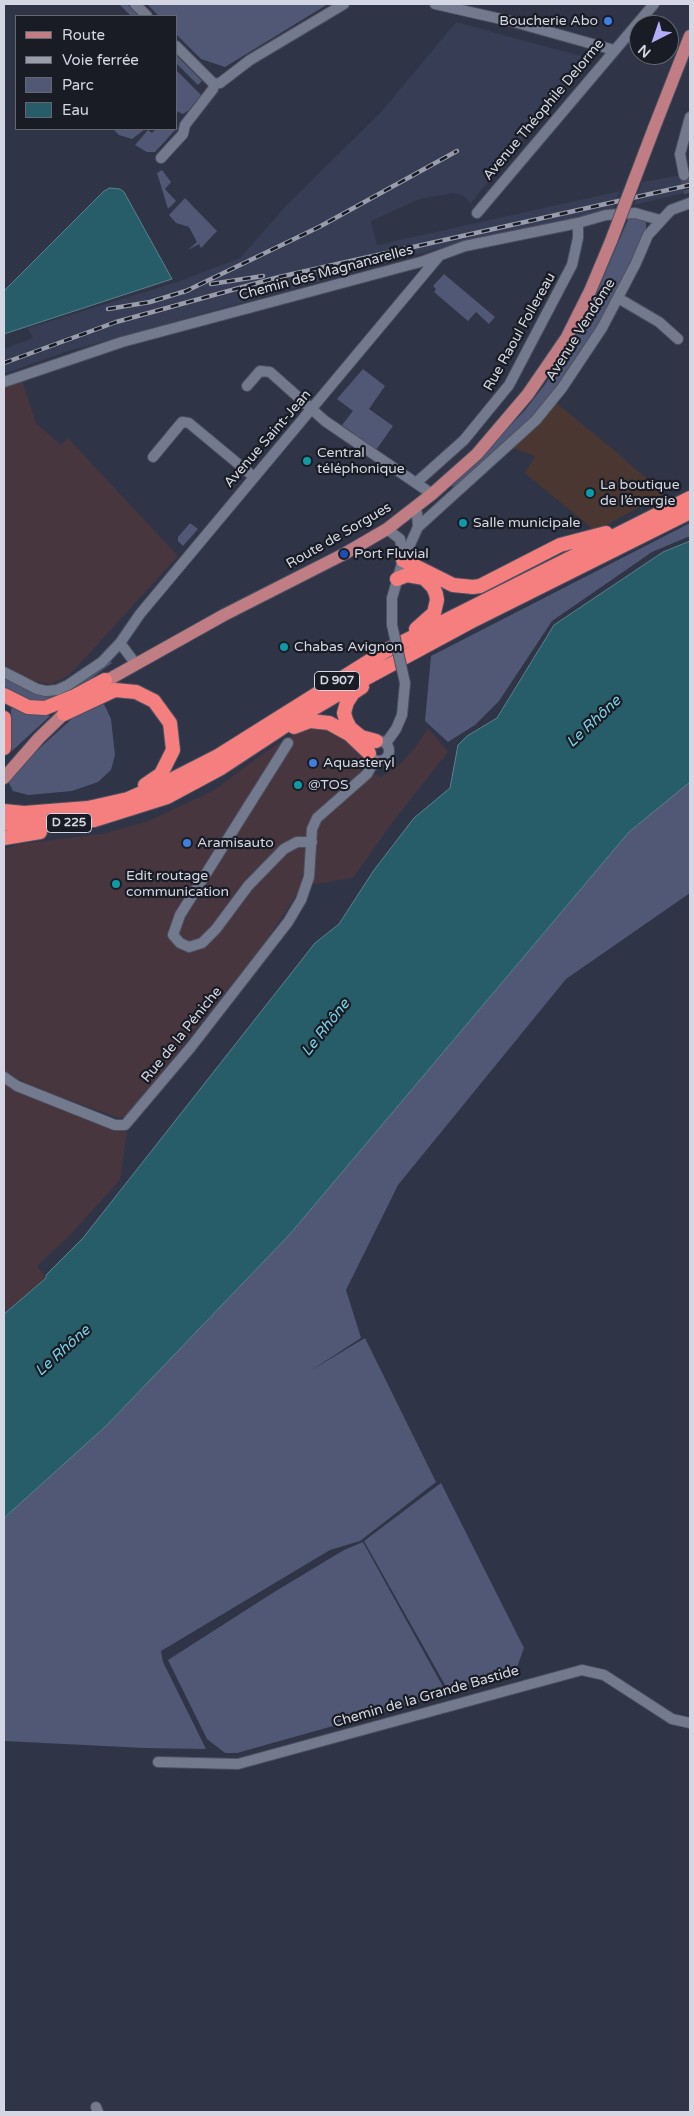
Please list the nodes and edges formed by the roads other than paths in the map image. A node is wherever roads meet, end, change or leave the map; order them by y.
1 (135, 4) edge
2 (344, 4) edge
3 (435, 4) edge
4 (654, 4) edge
5 (146, 15) edge
6 (690, 36) edge
7 (178, 48) edge
8 (614, 50) junction
9 (214, 84) junction
10 (690, 117) edge
11 (161, 158) dead end
12 (684, 176) tunnel mouth
13 (690, 201) edge
14 (477, 213) dead end
15 (660, 220) junction
16 (578, 223) junction
17 (440, 255) junction
18 (618, 298) junction
19 (678, 339) dead end
20 (4, 382) edge
21 (247, 386) dead end
22 (312, 409) junction
23 (154, 457) dead end
24 (254, 477) junction
25 (417, 482) junction
26 (432, 494) junction
27 (690, 498) edge
28 (413, 509) junction
29 (690, 512) edge
30 (651, 517) junction
31 (387, 528) junction
32 (416, 531) junction
33 (400, 539) junction
34 (403, 560) junction
35 (397, 579) junction
36 (470, 622) junction
37 (120, 643) junction
38 (388, 650) junction
39 (135, 663) junction
40 (4, 672) edge
41 (104, 680) junction
42 (4, 695) edge
43 (64, 714) junction
44 (4, 718) edge
45 (288, 743) dead end
46 (4, 748) edge
47 (376, 749) junction
48 (221, 768) junction
49 (4, 778) edge
50 (133, 810) junction
51 (12, 811) edge
52 (4, 823) edge
53 (4, 838) edge
54 (312, 842) junction
55 (4, 1077) edge
56 (690, 1723) edge
57 (158, 1762) dead end

1 - 5 street
2 - 9 street
3 - 8 street
4 - 8 street, Avenue Théophile Delorme
6 - 26 main road, Route de Sorgues, bridge
7 - 9 street
8 - 14 street, Avenue Théophile Delorme
9 - 11 street
10 - 12 street
13 - 15 street, Avenue Vendôme
15 - 16 street, Chemin des Magnanarelles
15 - 18 street, Avenue Vendôme
16 - 17 street, Chemin des Magnanarelles
16 - 25 street, Rue Raoul Follereau
17 - 20 street, Chemin des Magnanarelles
17 - 22 street, Avenue Saint-Jean
18 - 19 street
18 - 32 street, Avenue Vendôme
21 - 22 street
22 - 24 street, Avenue Saint-Jean
22 - 25 street
23 - 24 street
24 - 37 street, Avenue Saint-Jean
25 - 26 street
26 - 28 main road, Route de Sorgues
27 - 30 highway, D 907
28 - 31 main road, Route de Sorgues
28 - 32 street
29 - 36 highway, D 907
30 - 34 highway
30 - 38 highway, D 907
31 - 33 street
31 - 39 main road, Route de Sorgues
32 - 33 street
32 - 34 street
33 - 34 street
34 - 35 street
35 - 38 highway
35 - 47 street, bridge
36 - 47 highway
36 - 48 highway, D 907
37 - 39 street
37 - 40 street, Avenue Saint-Jean
38 - 51 highway, D 907
39 - 41 main road, Route de Sorgues
41 - 42 highway
41 - 43 main road, Route de Sorgues
43 - 49 main road, Route de Sorgues
43 - 51 highway, D 907
44 - 46 highway
45 - 54 street
47 - 48 highway
47 - 54 street
48 - 50 highway, D 907
50 - 52 highway, D 225
50 - 53 highway, D 907
54 - 55 street, Rue de la Péniche
56 - 57 street, Chemin de la Grande Bastide

